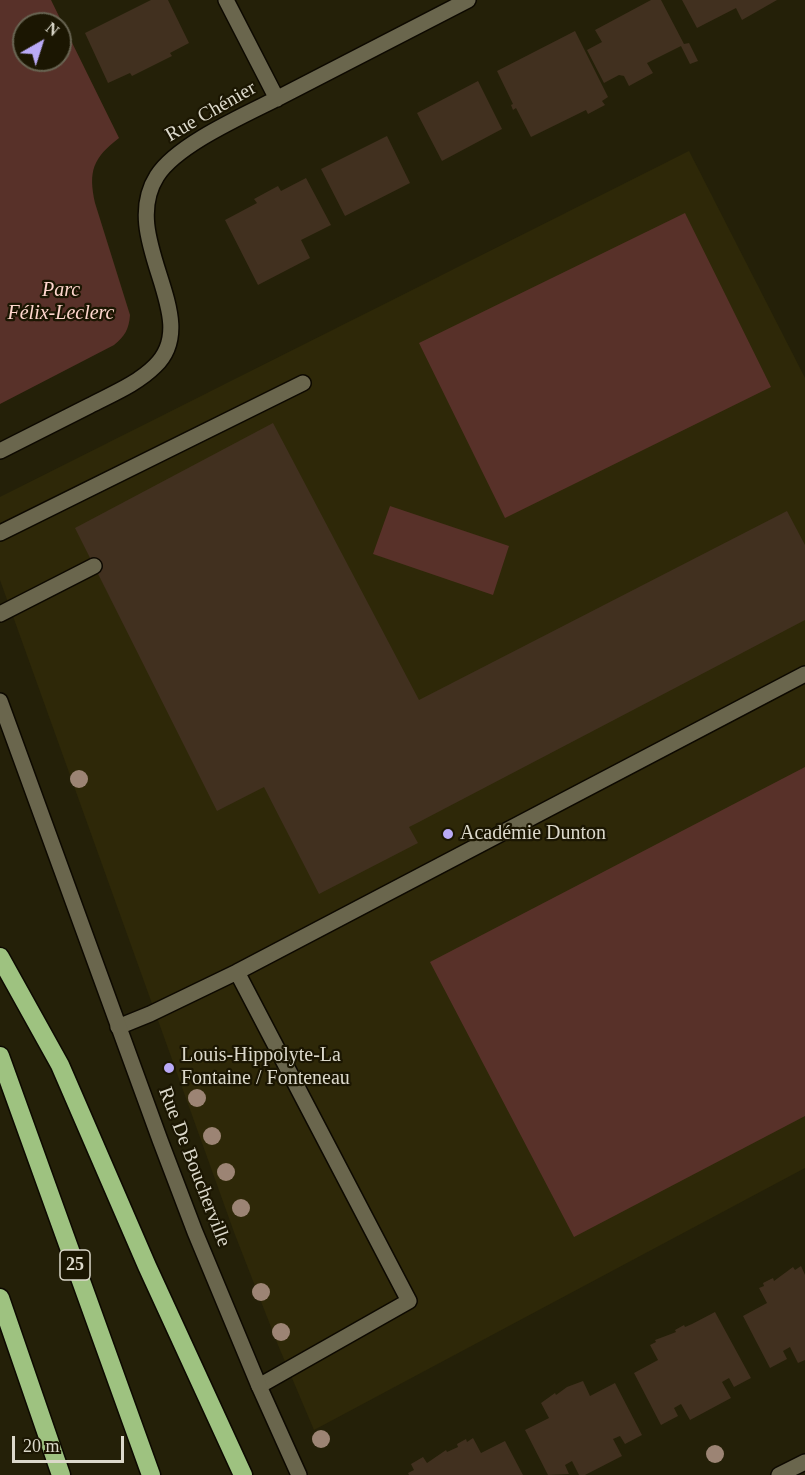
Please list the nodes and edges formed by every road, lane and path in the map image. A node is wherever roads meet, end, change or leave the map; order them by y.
1 (226, 0) edge
2 (468, 0) edge
3 (277, 99) junction
4 (303, 383) dead end
5 (0, 451) edge
6 (0, 532) edge
7 (94, 566) dead end
8 (0, 614) edge
9 (805, 674) edge
10 (0, 701) edge
11 (0, 957) edge
12 (237, 972) junction
13 (118, 1027) junction
14 (0, 1056) edge
15 (0, 1298) edge
16 (259, 1386) junction
17 (805, 1462) edge
18 (61, 1475) edge
19 (150, 1475) edge
20 (243, 1475) edge
21 (299, 1475) edge
22 (779, 1475) edge

1 - 3 street
2 - 3 street, Rue Chénier
3 - 5 street, Rue Chénier
4 - 6 street
7 - 8 street
9 - 12 street
10 - 13 street, Rue De Boucherville
11 - 20 highway
12 - 13 street
12 - 16 street
13 - 16 street, Rue De Boucherville
14 - 19 highway, 25
15 - 18 highway
16 - 21 street, Rue De Boucherville
17 - 22 street

